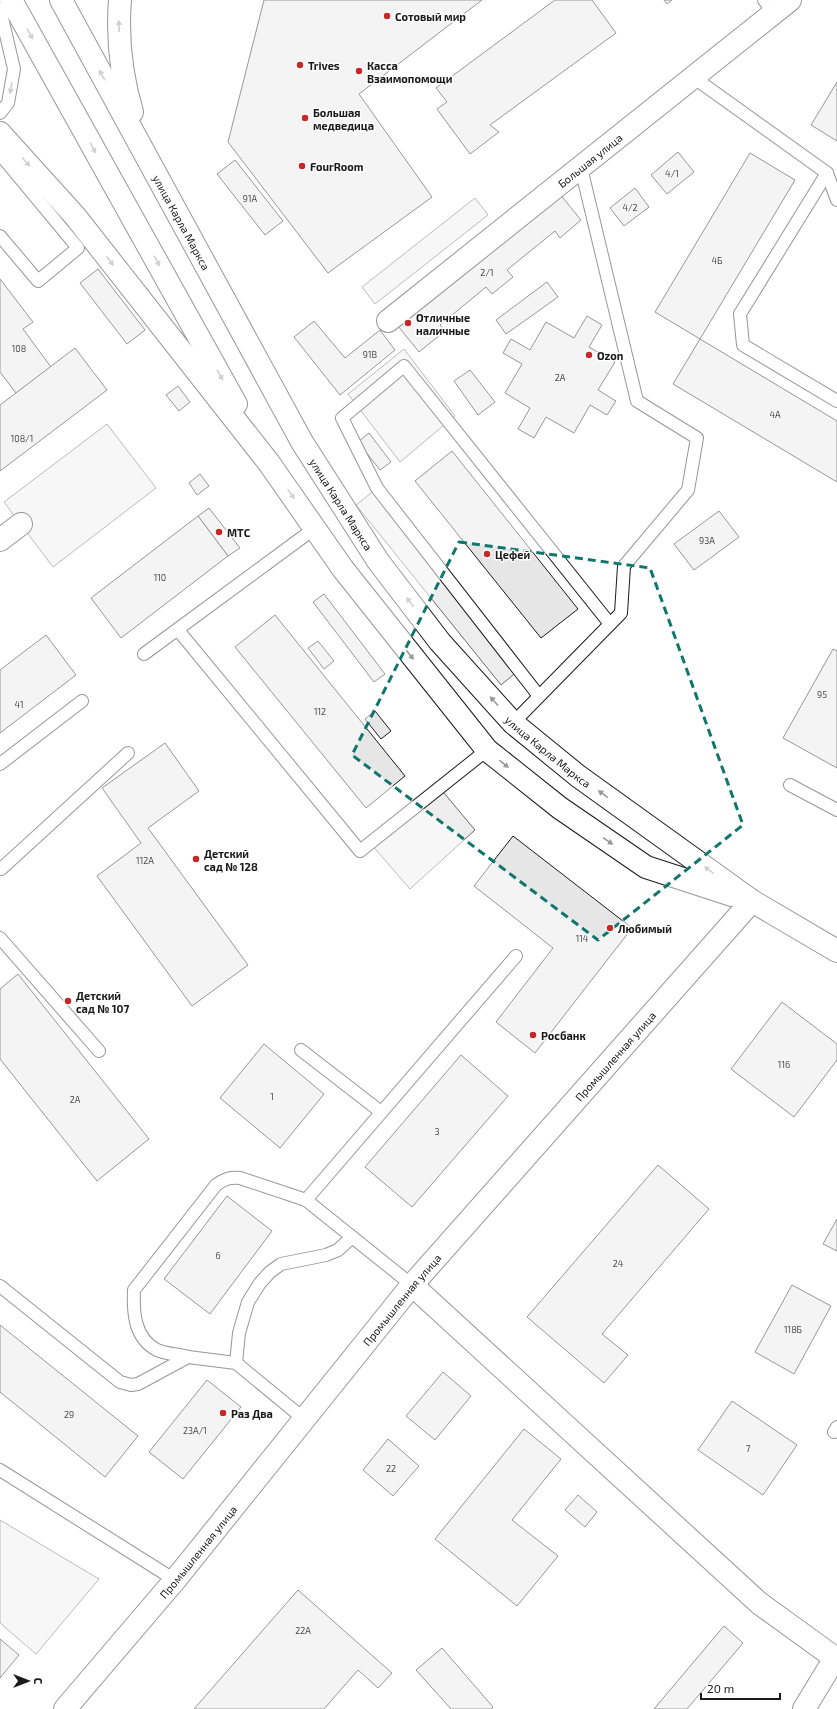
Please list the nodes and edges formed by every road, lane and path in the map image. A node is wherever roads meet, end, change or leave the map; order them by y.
1 (11, 0) edge
2 (61, 0) edge
3 (120, 0) edge
4 (776, 4) edge
5 (0, 9) edge
6 (693, 77) junction
7 (0, 113) edge
8 (0, 133) edge
9 (0, 154) edge
10 (147, 159) junction
11 (581, 168) junction
12 (827, 173) junction
13 (837, 200) edge
14 (0, 236) edge
15 (388, 321) dead end
16 (837, 401) edge
17 (269, 463) junction
18 (21, 524) dead end
19 (315, 528) junction
20 (0, 540) edge
21 (610, 624) junction
22 (178, 630) junction
23 (144, 654) dead end
24 (539, 696) junction
25 (82, 701) dead end
26 (513, 723) junction
27 (487, 750) junction
28 (128, 753) dead end
29 (0, 764) edge
30 (790, 785) dead end
31 (837, 810) edge
32 (0, 868) edge
33 (752, 901) junction
34 (0, 938) edge
35 (837, 950) edge
36 (516, 956) dead end
37 (301, 1050) dead end
38 (99, 1051) dead end
39 (381, 1112) junction
40 (306, 1200) junction
41 (352, 1237) junction
42 (412, 1285) junction
43 (0, 1286) edge
44 (188, 1356) junction
45 (236, 1363) junction
46 (304, 1419) junction
47 (0, 1470) edge
48 (175, 1580) junction
49 (836, 1658) edge
50 (65, 1709) edge
51 (804, 1709) edge

1 -> 17 main road
10 -> 2 main road, улица Карла Маркса
10 -> 3 main road
4 - 6 main road, Большая улица
5 -> 7 lane
6 - 11 main road, Большая улица
6 - 12 lane
8 -> 17 main road
9 - 14 lane
26 -> 10 main road, улица Карла Маркса
11 - 15 main road, Большая улица
11 - 21 lane
12 - 13 lane
12 - 16 lane
17 -> 19 main road, улица Карла Маркса
18 - 20 main road
19 - 22 lane
19 -> 27 main road, улица Карла Маркса
21 - 24 lane
21 - 24 lane
22 - 23 lane
22 - 27 lane
24 - 26 lane
25 - 29 lane
33 -> 26 main road, улица Карла Маркса
27 -> 33 main road, улица Карла Маркса
28 - 32 lane
30 - 31 lane
33 - 35 main road, улица Карла Маркса
33 - 42 main road, Промышленная улица
34 - 38 lane
36 - 39 lane
37 - 39 lane
39 - 40 lane
40 - 41 lane
40 - 44 lane
41 - 42 lane
41 - 45 lane
42 - 46 main road, Промышленная улица
42 - 49 main road
43 - 44 lane
44 - 45 lane
45 - 46 lane
46 - 48 main road, Промышленная улица
47 - 48 lane
48 - 50 main road, Промышленная улица
49 - 51 main road

